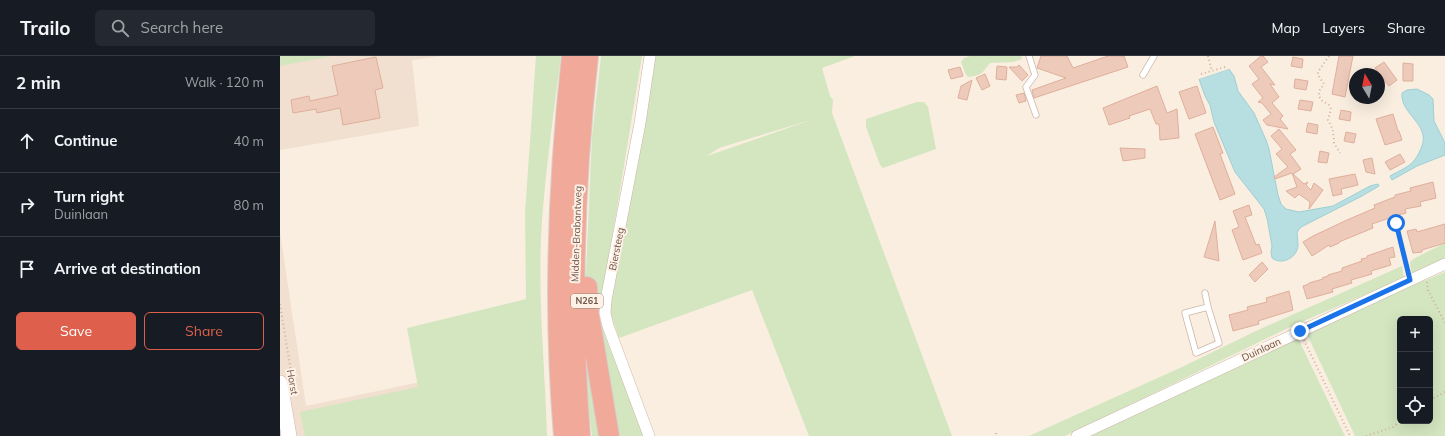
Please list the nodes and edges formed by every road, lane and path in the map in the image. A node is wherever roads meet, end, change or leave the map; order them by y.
1 (572, 56) edge
2 (588, 56) edge
3 (650, 56) edge
4 (1029, 56) edge
5 (1154, 56) edge
6 (1208, 56) edge
7 (1329, 56) edge
8 (1225, 67) dead end
9 (1212, 71) junction
10 (1201, 74) dead end
11 (1143, 75) dead end
12 (1036, 115) dead end
13 (1340, 154) dead end
14 (578, 165) junction
15 (1396, 223) dead end
16 (1445, 264) edge
17 (1425, 273) junction
18 (1410, 280) junction
19 (1205, 293) dead end
20 (280, 304) edge
21 (1208, 307) junction
22 (1445, 323) edge
23 (1300, 331) junction
24 (286, 381) edge
25 (1445, 392) edge
26 (1433, 398) edge
27 (1397, 424) edge
28 (289, 436) edge
29 (564, 436) edge
30 (580, 436) edge
31 (609, 436) edge
32 (649, 436) edge
33 (1077, 436) edge
34 (1350, 436) edge
35 (1366, 436) edge

1 - 29 highway, Midden-Brabantweg / N261
2 - 14 highway, Midden-Brabantweg / N261
3 - 32 street, Biersteeg
4 - 12 lane
5 - 11 lane
6 - 9 path
7 - 13 path
8 - 9 path
9 - 10 path
14 - 30 highway, Midden-Brabantweg / N261
14 - 31 highway, N261
15 - 18 path
16 - 17 street, Duinlaan
17 - 18 street, Duinlaan
17 - 22 path
18 - 23 street, Duinlaan
19 - 21 lane
20 - 24 path, Horst
21 - 21 lane
23 - 33 street, Duinlaan
23 - 34 path
24 - 28 street, Horst
25 - 26 path
27 - 35 path

